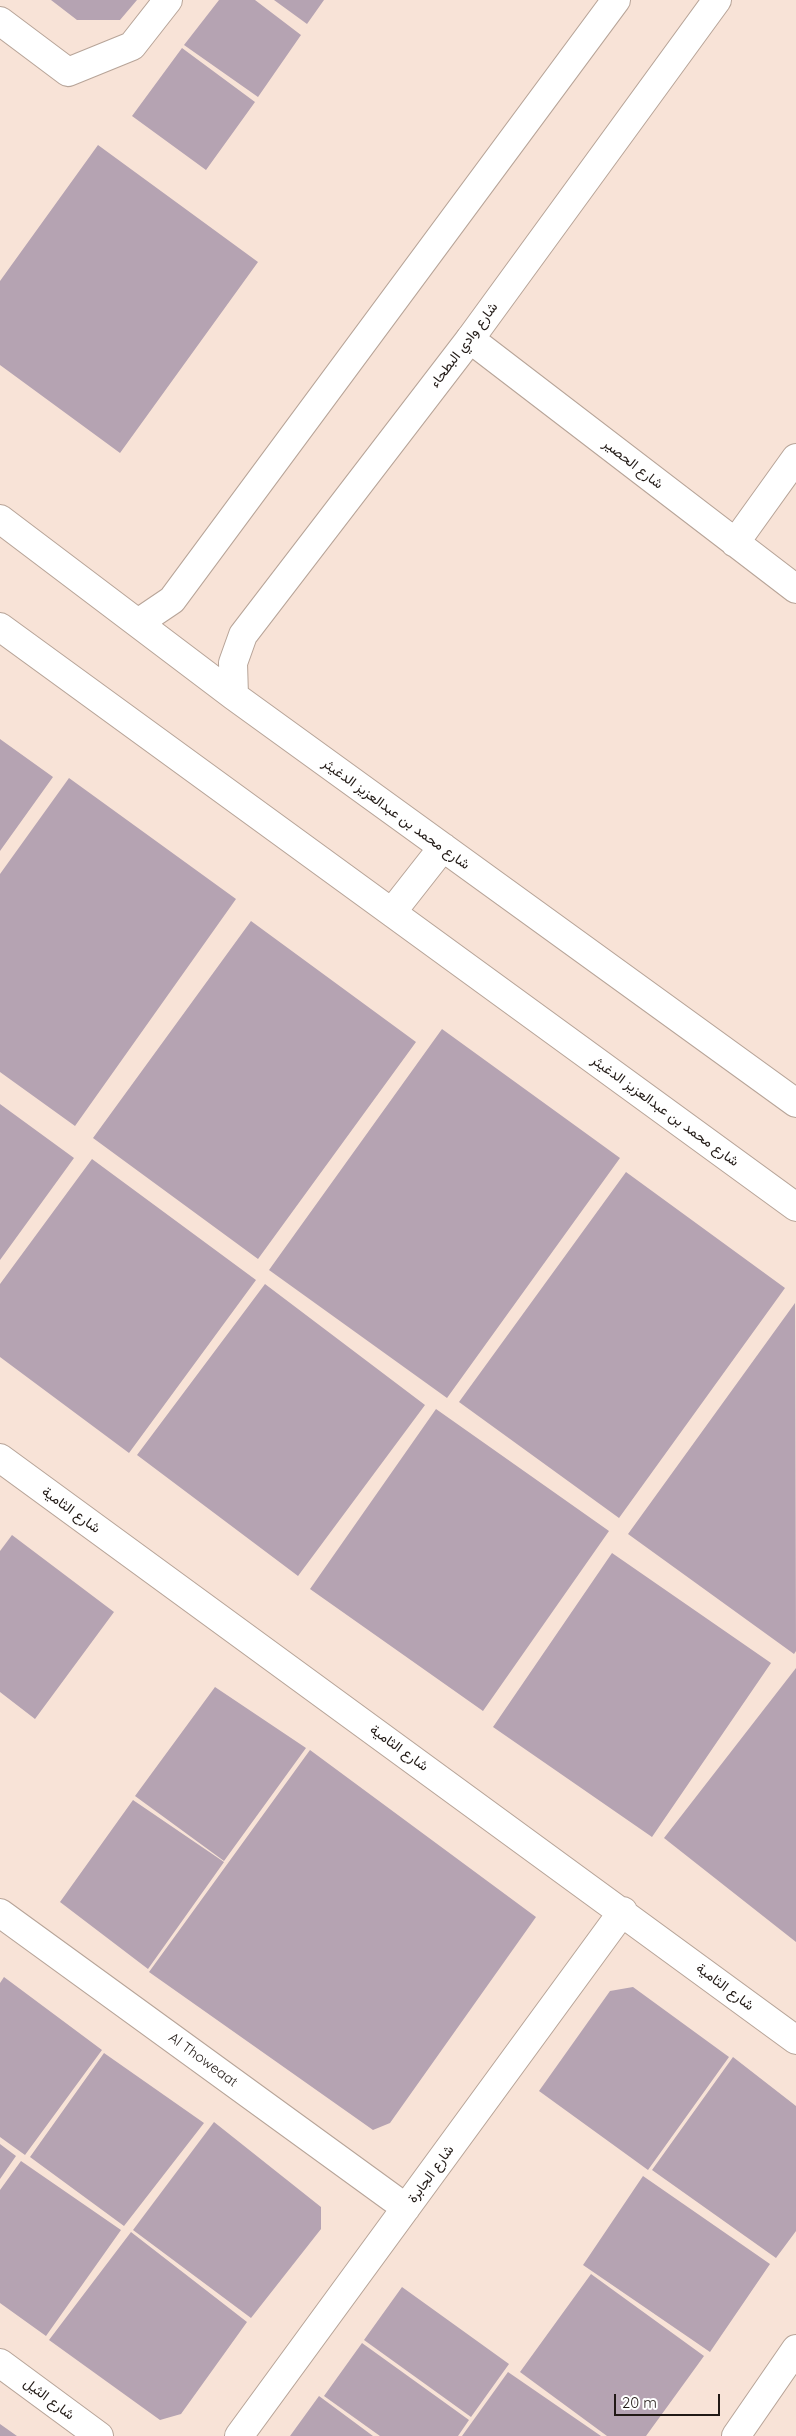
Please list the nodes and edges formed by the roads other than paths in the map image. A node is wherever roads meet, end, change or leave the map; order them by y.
1 (168, 0) edge
2 (616, 0) edge
3 (717, 0) edge
4 (0, 21) edge
5 (470, 339) junction
6 (796, 458) edge
7 (0, 519) edge
8 (735, 543) junction
9 (796, 589) edge
10 (138, 623) junction
11 (0, 627) edge
12 (234, 696) junction
13 (443, 847) junction
14 (392, 912) junction
15 (796, 1103) edge
16 (796, 1207) edge
17 (0, 1458) edge
18 (623, 1911) junction
19 (0, 1913) edge
20 (796, 2040) edge
21 (406, 2208) junction
22 (796, 2349) edge
23 (0, 2363) edge
24 (98, 2436) edge
25 (239, 2436) edge
26 (736, 2436) edge

1 - 4 street
2 - 10 street
3 - 5 street, شارع وادي البطحاء
5 - 8 street, شارع الحصير
5 - 12 street, شارع وادي البطحاء
6 - 8 street
7 - 10 street, شارع محمد بن عبدالعزيز الدغيثر
8 - 9 street, شارع الحصير
10 - 12 street, شارع محمد بن عبدالعزيز الدغيثر
11 - 14 street, شارع محمد بن عبدالعزيز الدغيثر
12 - 13 street, شارع محمد بن عبدالعزيز الدغيثر
13 - 14 street
13 - 15 street, شارع محمد بن عبدالعزيز الدغيثر
14 - 16 street, شارع محمد بن عبدالعزيز الدغيثر
17 - 18 street, شارع الثامية
18 - 20 street, شارع الثامية
18 - 21 street, شارع الجابرة
19 - 21 street, Al Thoweaat
21 - 25 street, شارع الجابرة
22 - 26 street
23 - 24 street, شارع الثيل

